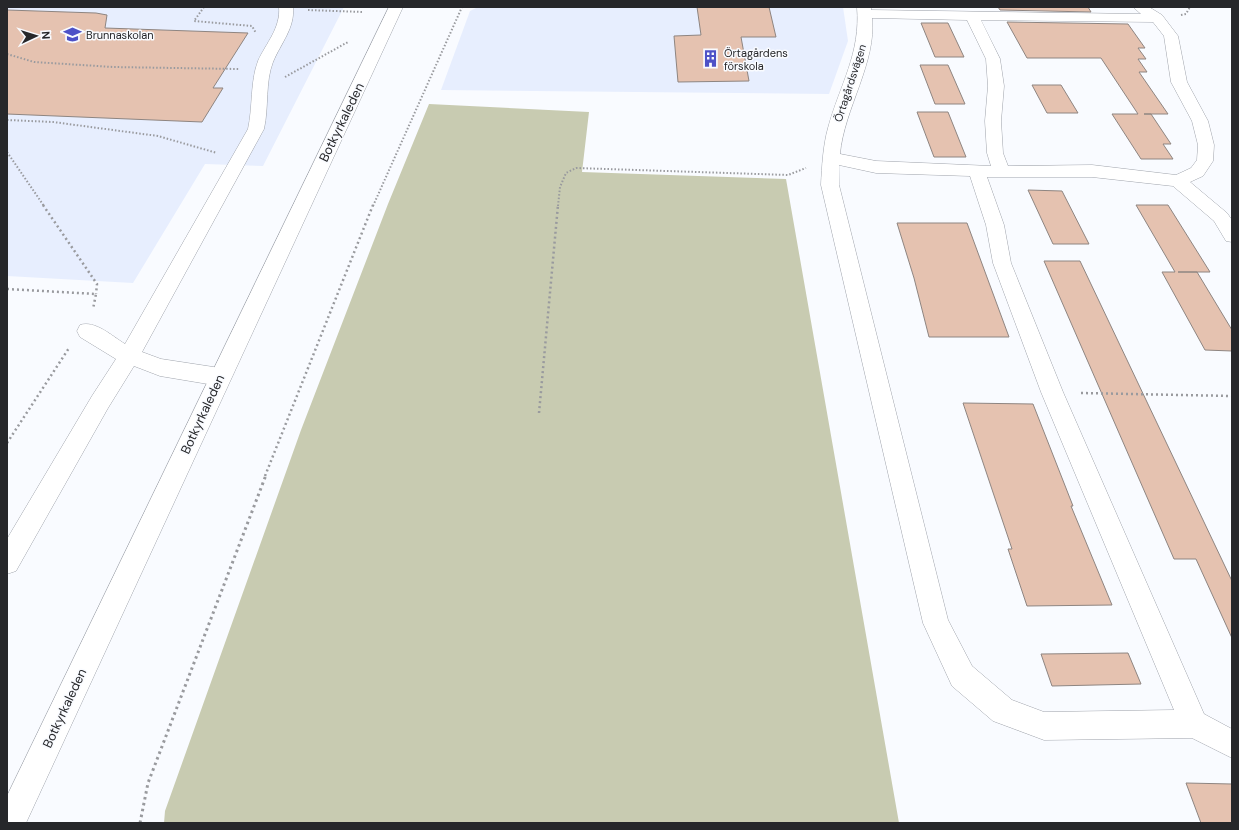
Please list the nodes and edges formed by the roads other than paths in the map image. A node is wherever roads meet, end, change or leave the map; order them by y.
1 (396, 7) edge
2 (1140, 7) edge
3 (286, 8) edge
4 (865, 10) edge
5 (972, 16) junction
6 (1157, 18) junction
7 (831, 158) junction
8 (976, 170) junction
9 (1001, 172) junction
10 (1178, 181) junction
11 (1232, 236) edge
12 (84, 330) road end
13 (129, 356) junction
14 (220, 377) junction
15 (7, 562) edge
16 (1194, 724) junction
17 (1232, 744) edge
18 (10, 823) edge

1 - 14 street, Botkyrkaleden
2 - 6 street
3 - 13 street
4 - 5 street
4 - 7 street, Örtagårdsvägen
5 - 6 street
5 - 9 street
6 - 10 street
7 - 8 street
7 - 16 street, Örtagårdsvägen
8 - 9 street
8 - 16 street
9 - 10 street
10 - 11 street
12 - 13 street
13 - 14 street
13 - 15 street
14 - 18 street, Botkyrkaleden
16 - 17 street

